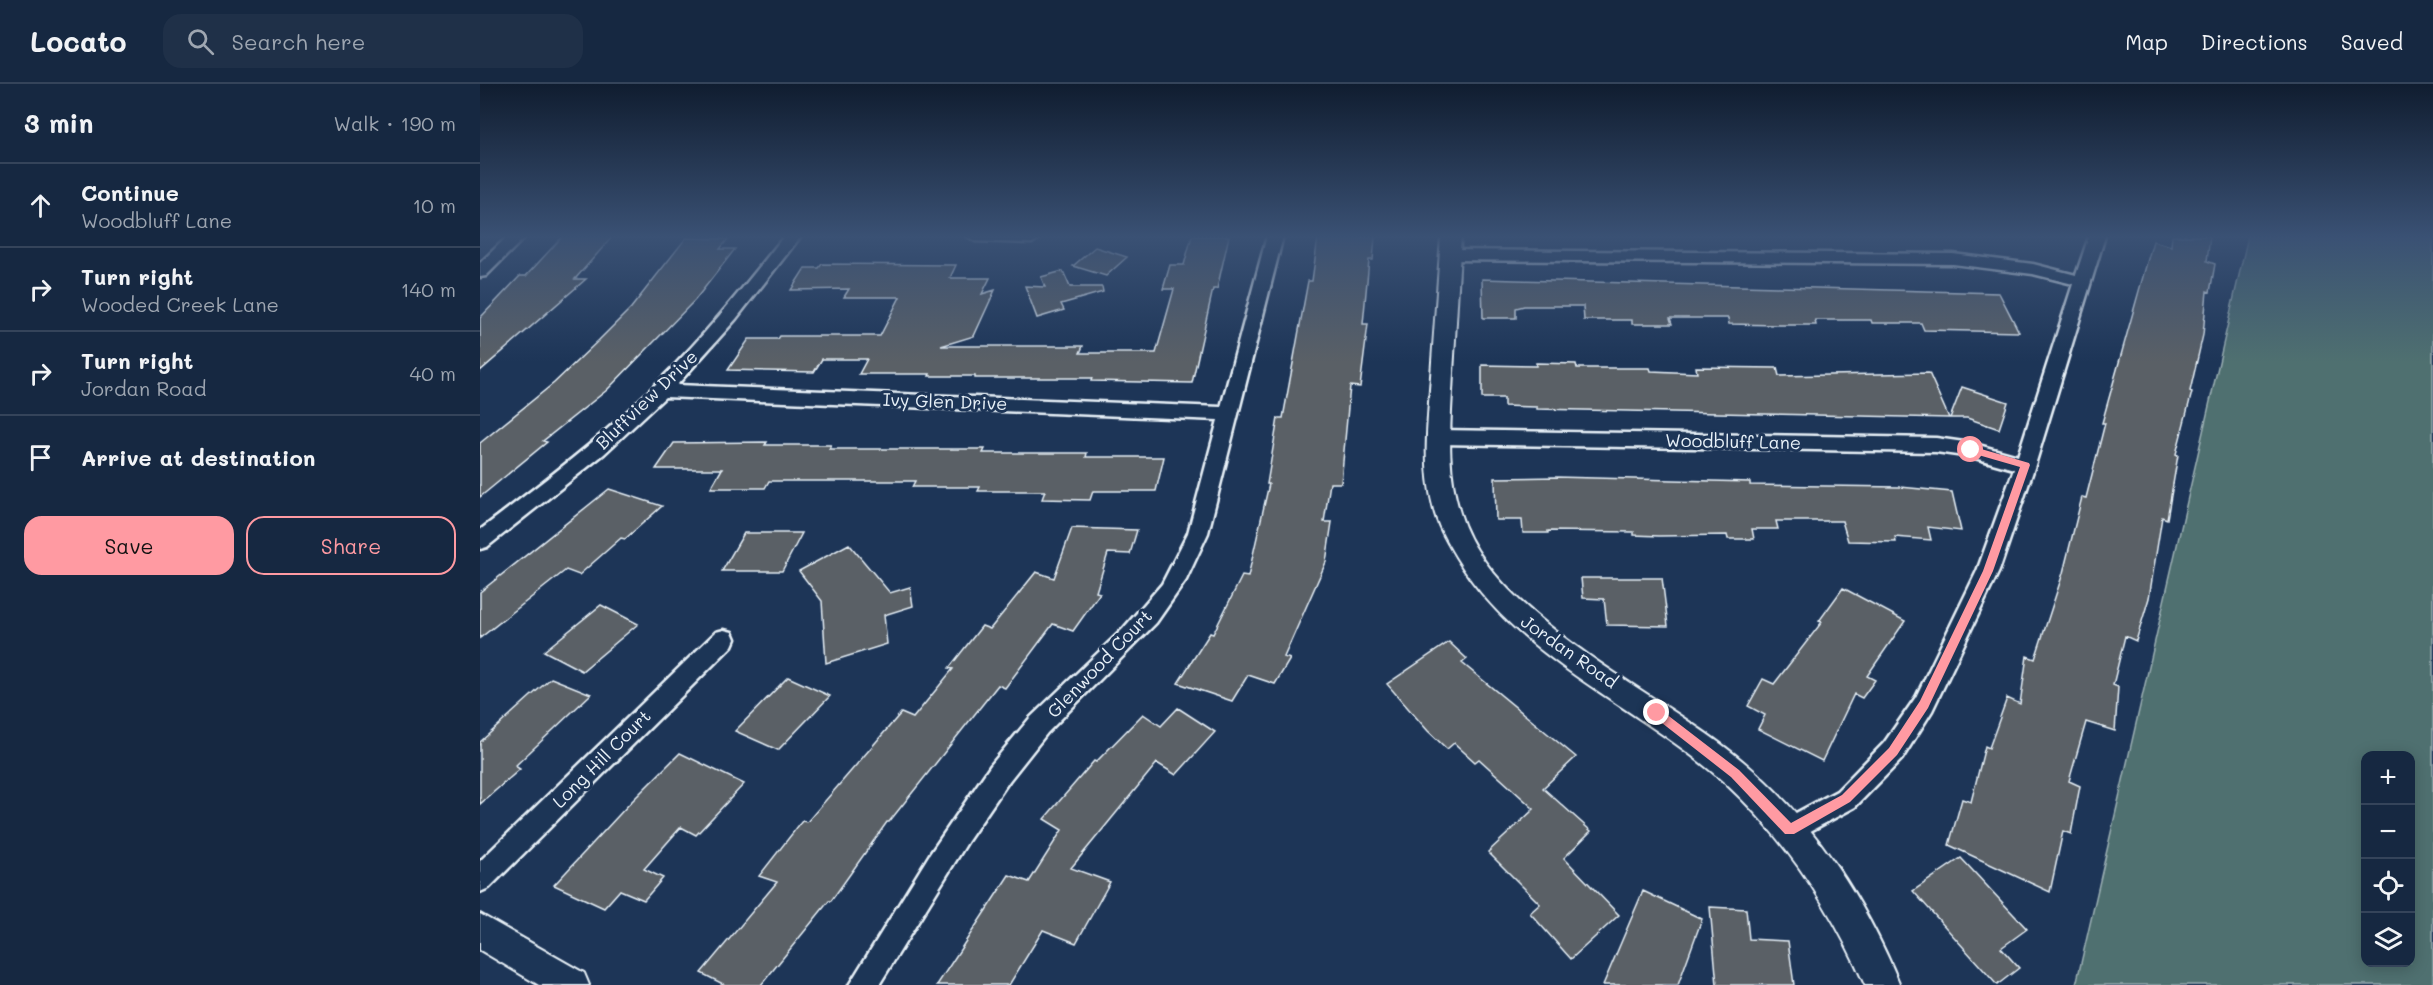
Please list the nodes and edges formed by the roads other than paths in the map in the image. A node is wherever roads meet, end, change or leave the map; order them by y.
1 (759, 278) edge
2 (1264, 278) edge
3 (1448, 278) edge
4 (2068, 278) edge
5 (2085, 278) edge
6 (2084, 282) junction
7 (661, 391) junction
8 (1229, 414) junction
9 (1439, 437) junction
10 (2025, 465) junction
11 (480, 542) edge
12 (724, 639) dead end
13 (1790, 830) junction
14 (480, 879) edge
15 (480, 931) edge
16 (572, 985) edge
17 (863, 985) edge
18 (1883, 985) edge

1 - 7 street, Bluffview Drive
2 - 8 street, Glenwood Court
3 - 9 street, Jordan Road
4 - 6 street
5 - 6 street
6 - 10 street
7 - 8 street, Ivy Glen Drive
7 - 11 street, Bluffview Drive
8 - 17 street, Glenwood Court
9 - 10 street, Woodbluff Lane
9 - 13 street, Jordan Road
10 - 13 street
12 - 14 street, Long Hill Court
13 - 18 street, Jordan Road
15 - 16 street

